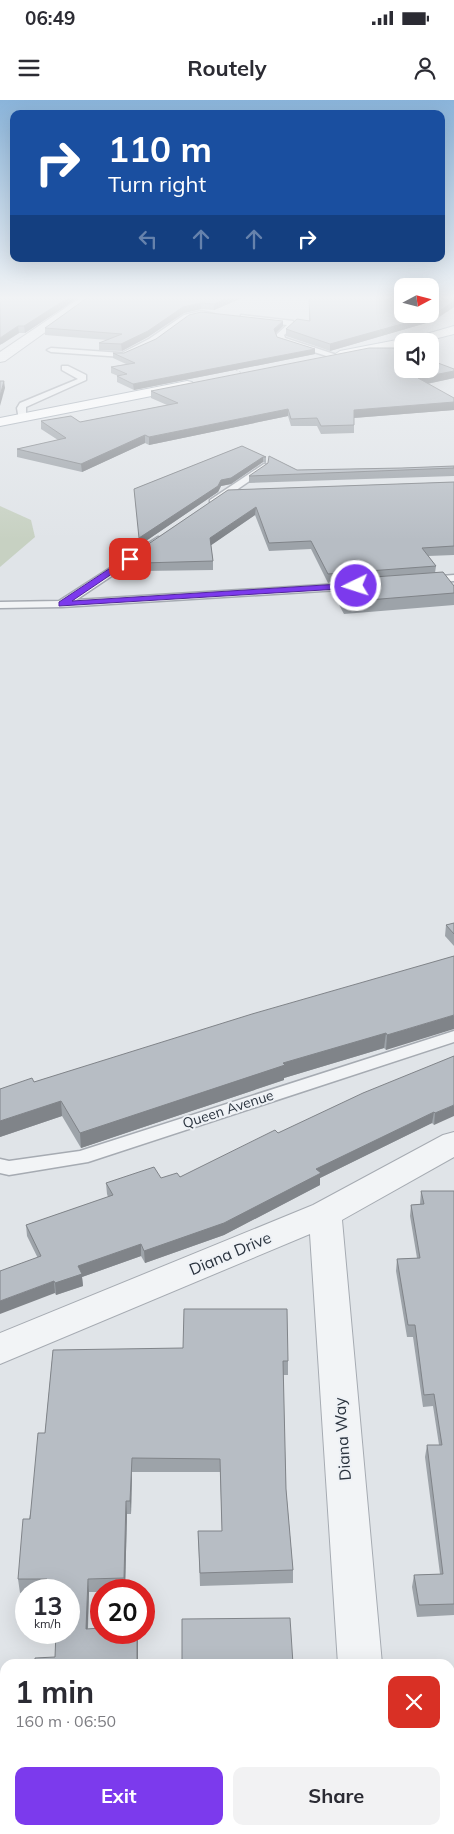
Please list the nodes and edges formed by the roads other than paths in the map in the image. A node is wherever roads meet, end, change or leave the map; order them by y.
1 (82, 379) edge
2 (221, 379) edge
3 (78, 408) junction
4 (22, 418) junction
5 (0, 422) edge
6 (0, 429) edge
7 (264, 467) edge
8 (258, 490) edge
9 (228, 491) junction
10 (204, 508) edge
11 (163, 536) edge
12 (454, 578) edge
13 (415, 581) edge
14 (366, 585) edge
15 (62, 604) junction
16 (0, 605) edge
17 (454, 1036) edge
18 (454, 1143) edge
19 (0, 1166) edge
20 (325, 1214) junction
21 (0, 1349) edge
22 (360, 1659) edge

1 - 4 lane
2 - 3 main road
3 - 4 main road
3 - 6 main road
4 - 5 main road
7 - 9 lane
8 - 9 street
9 - 10 lane
11 - 15 lane
12 - 13 lane
14 - 15 lane
15 - 16 lane
17 - 19 lane, Queen Avenue
18 - 20 street, Diana Drive
20 - 21 street, Diana Drive
20 - 22 street, Diana Way

